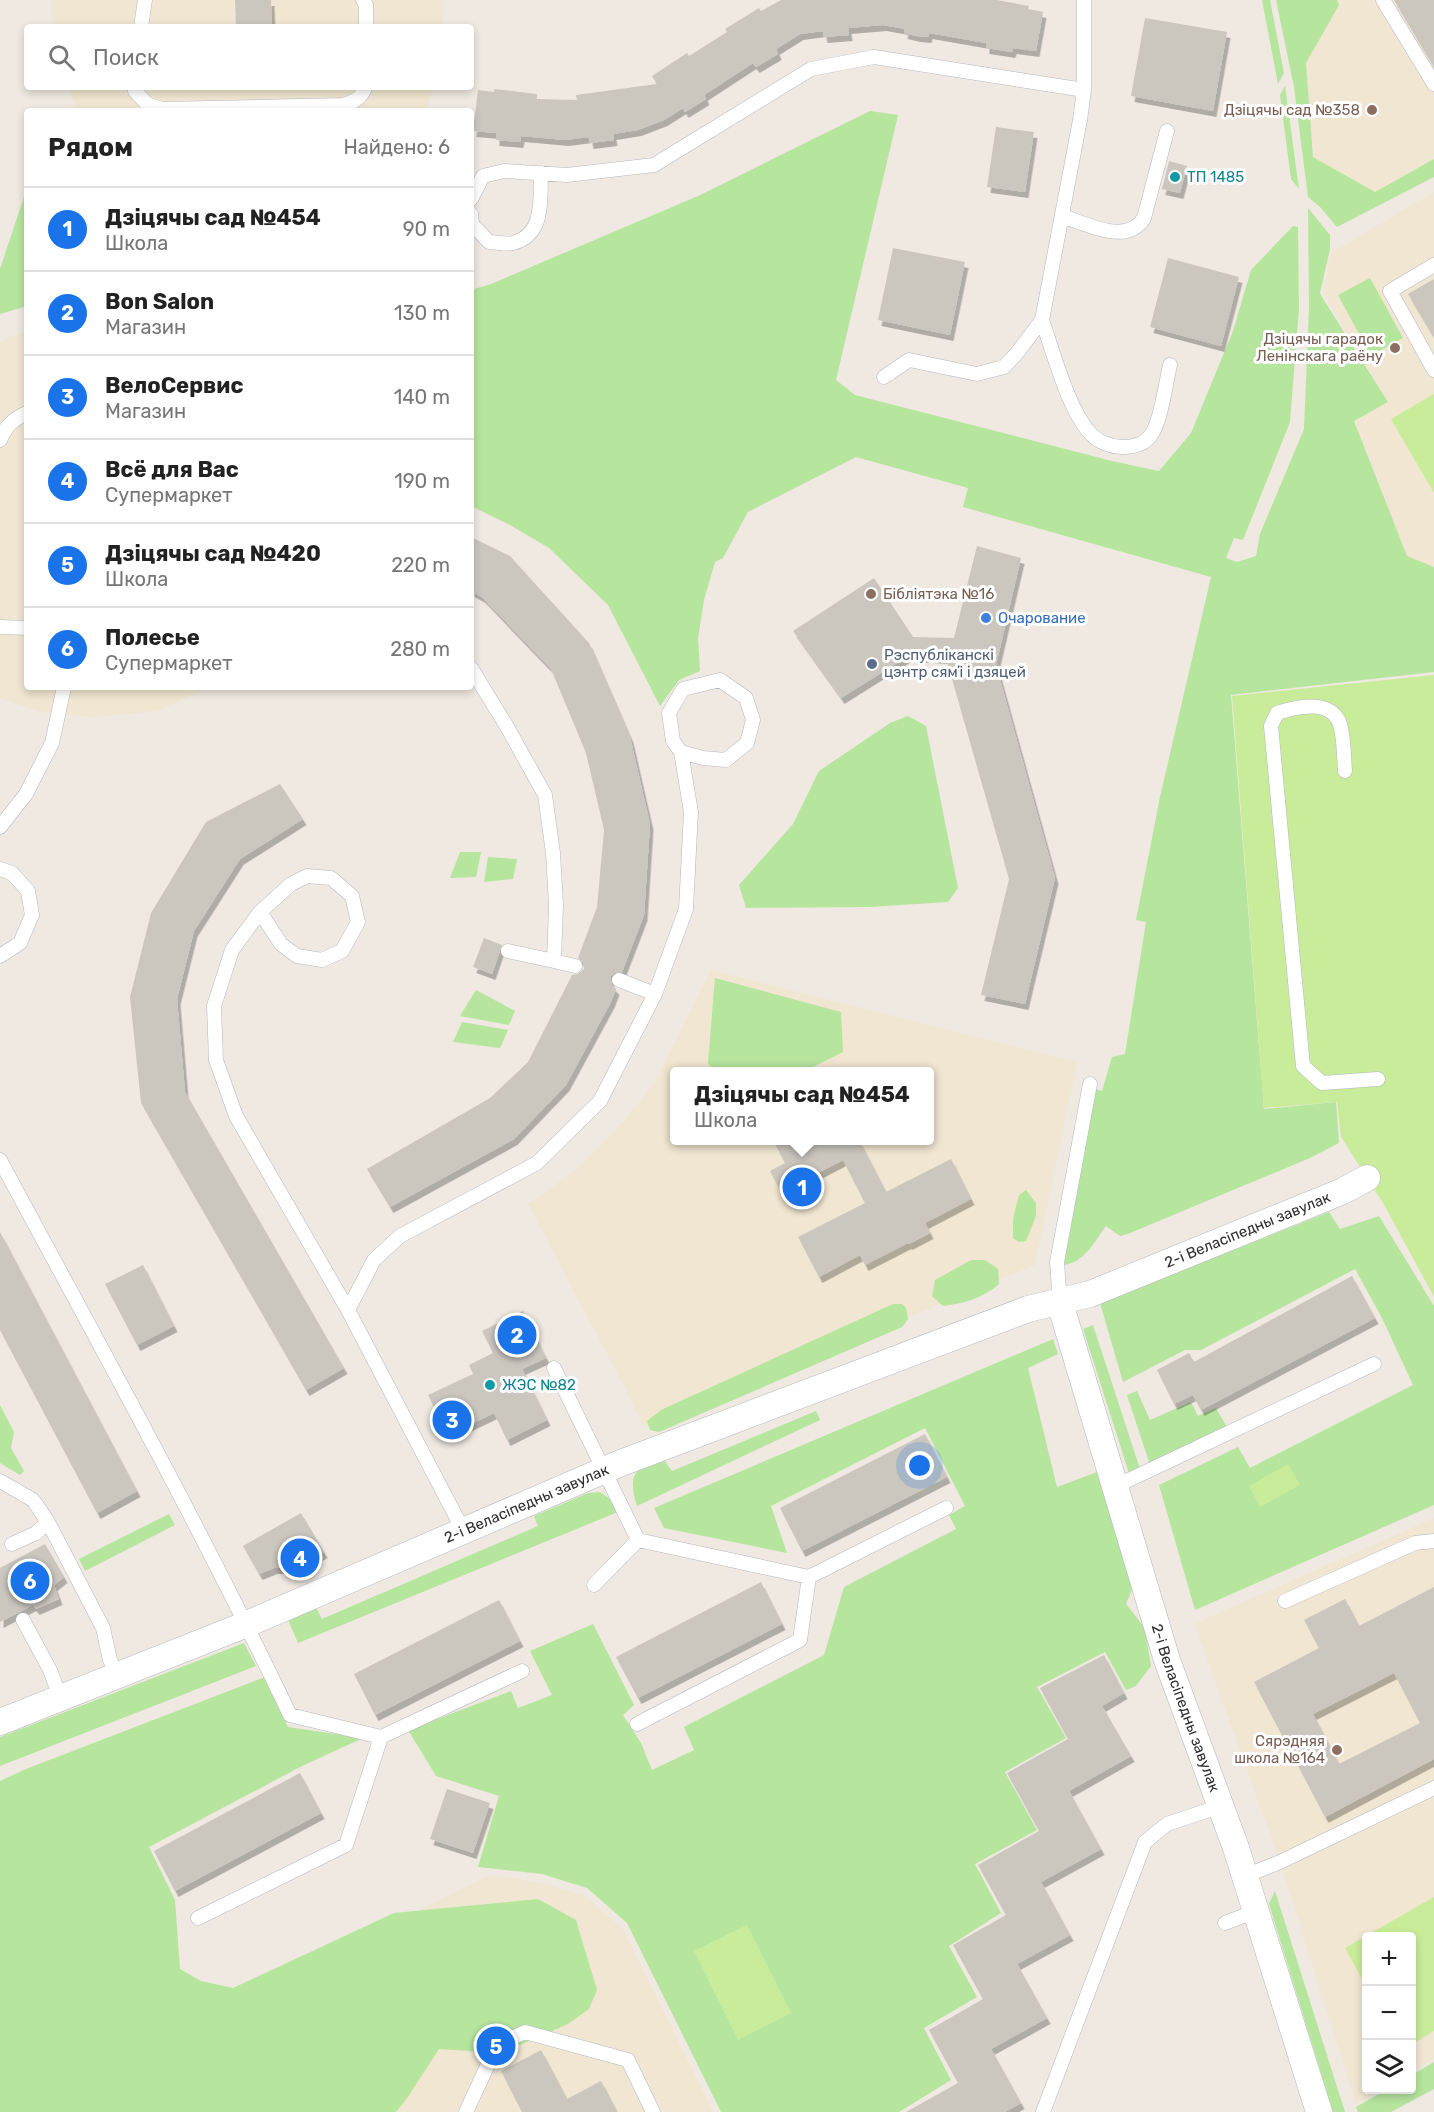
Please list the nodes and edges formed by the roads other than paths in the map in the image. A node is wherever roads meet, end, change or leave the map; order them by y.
1 (363, 0) edge
2 (1084, 0) edge
3 (1383, 0) edge
4 (142, 2) edge
5 (141, 24) edge
6 (366, 24) edge
7 (1434, 84) edge
8 (135, 90) edge
9 (364, 90) edge
10 (1084, 90) junction
11 (159, 108) edge
12 (207, 108) edge
13 (1167, 131) dead end
14 (541, 173) junction
15 (474, 193) edge
16 (1062, 216) junction
17 (474, 226) edge
18 (1434, 265) edge
19 (1042, 320) junction
20 (1170, 365) dead end
21 (1434, 370) edge
22 (884, 376) dead end
23 (24, 415) edge
24 (0, 440) edge
25 (0, 627) edge
26 (24, 628) edge
27 (474, 673) edge
28 (63, 690) edge
29 (681, 752) junction
30 (1345, 771) dead end
31 (0, 827) edge
32 (0, 869) edge
33 (260, 912) junction
34 (508, 951) dead end
35 (0, 956) edge
36 (554, 961) junction
37 (575, 966) dead end
38 (619, 980) dead end
39 (655, 994) junction
40 (1378, 1079) dead end
41 (1090, 1084) dead end
42 (0, 1160) edge
43 (1367, 1178) dead end
44 (1060, 1303) junction
45 (348, 1310) junction
46 (1374, 1364) dead end
47 (554, 1368) dead end
48 (604, 1470) junction
49 (0, 1481) edge
50 (1116, 1486) junction
51 (946, 1508) dead end
52 (48, 1522) junction
53 (463, 1530) junction
54 (638, 1540) junction
55 (1434, 1541) edge
56 (12, 1544) dead end
57 (809, 1577) junction
58 (594, 1585) dead end
59 (1285, 1601) dead end
60 (22, 1620) dead end
61 (247, 1624) junction
62 (522, 1671) dead end
63 (118, 1675) junction
64 (60, 1697) junction
65 (0, 1722) edge
66 (637, 1724) dead end
67 (381, 1737) junction
68 (1434, 1788) edge
69 (1221, 1806) junction
70 (1245, 1876) junction
71 (1256, 1911) junction
72 (198, 1918) dead end
73 (1226, 1923) dead end
74 (466, 2112) edge
75 (653, 2112) edge
76 (1043, 2112) edge
77 (1319, 2112) edge

1 - 6 lane
2 - 10 lane
3 - 7 lane
4 - 5 lane
8 - 11 lane
9 - 12 lane
10 - 14 lane
10 - 16 lane
13 - 16 lane
14 - 15 lane
14 - 17 lane
16 - 19 lane
18 - 21 lane
19 - 20 lane
19 - 22 lane
23 - 24 lane
25 - 26 lane
27 - 36 lane
28 - 31 lane
29 - 29 lane
29 - 39 lane
30 - 40 lane
32 - 35 lane
33 - 33 lane
33 - 45 lane
34 - 36 lane
36 - 37 lane
38 - 39 lane
39 - 45 lane
41 - 44 lane
42 - 61 lane
43 - 44 street, 2-і Веласіпедны завулак
44 - 48 street, 2-і Веласіпедны завулак
44 - 50 street, 2-і Веласіпедны завулак
45 - 53 lane
46 - 50 lane
47 - 48 lane
48 - 53 street, 2-і Веласіпедны завулак
48 - 54 lane
49 - 52 lane
50 - 69 street, 2-і Веласіпедны завулак
51 - 57 lane
52 - 56 lane
52 - 63 lane
53 - 61 street, 2-і Веласіпедны завулак
54 - 57 lane
54 - 58 lane
55 - 59 lane
57 - 66 lane
60 - 64 lane
61 - 63 street, 2-і Веласіпедны завулак
61 - 67 lane
62 - 67 lane
63 - 64 street, 2-і Веласіпедны завулак
64 - 65 street, 2-і Веласіпедны завулак
67 - 72 lane
68 - 70 lane
69 - 70 street, 2-і Веласіпедны завулак
69 - 76 lane
70 - 71 street, 2-і Веласіпедны завулак
71 - 73 lane
71 - 77 street, 2-і Веласіпедны завулак
74 - 75 lane

